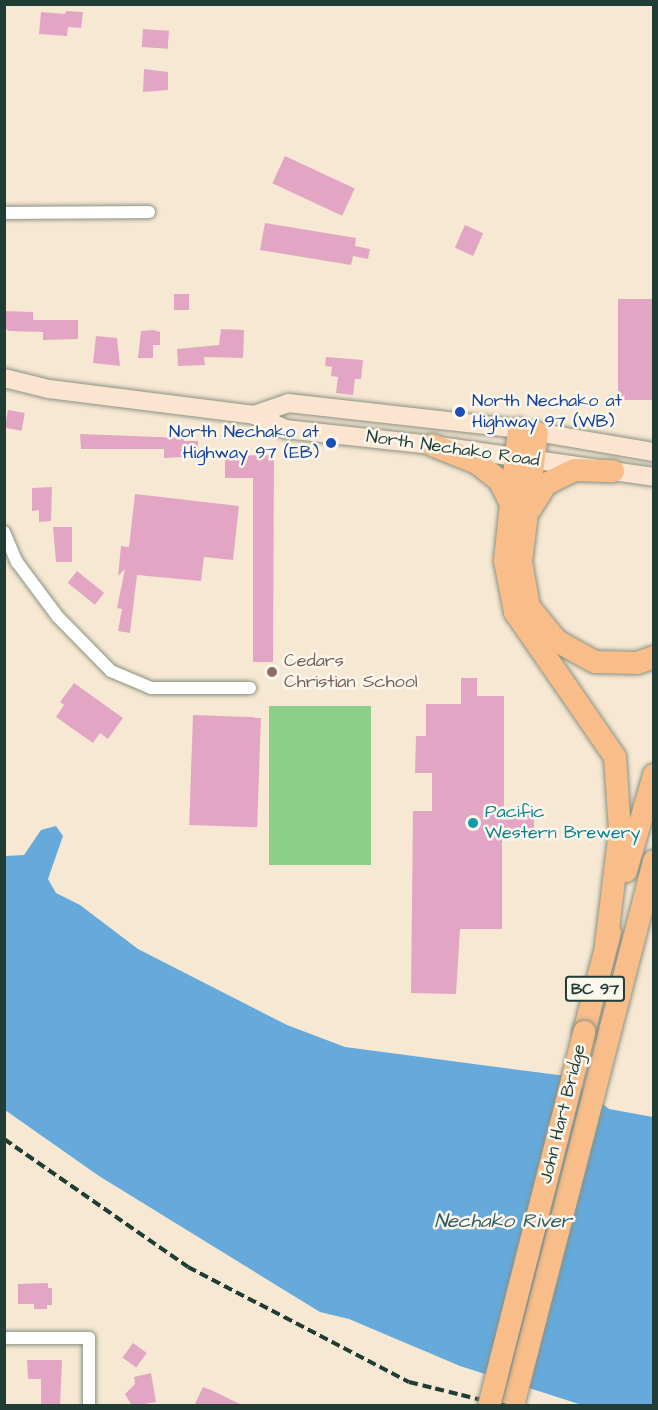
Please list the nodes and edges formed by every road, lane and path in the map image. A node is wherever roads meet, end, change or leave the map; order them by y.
1 (149, 212) dead end
2 (4, 213) edge
3 (4, 378) edge
4 (254, 415) junction
5 (528, 431) junction
6 (432, 445) junction
7 (654, 452) edge
8 (525, 459) junction
9 (613, 471) junction
10 (654, 477) edge
11 (520, 509) junction
12 (4, 532) edge
13 (654, 657) edge
14 (250, 688) dead end
15 (654, 775) edge
16 (654, 861) edge
17 (651, 879) edge
18 (606, 945) junction
19 (4, 1338) edge
20 (89, 1406) edge
21 (489, 1406) edge
22 (513, 1406) edge

1 - 2 street
3 - 4 main road, North Nechako Road
4 - 5 main road, North Nechako Road
4 - 6 main road, North Nechako Road
5 - 7 main road, North Nechako Road
5 - 8 highway
6 - 8 main road, North Nechako Road
6 - 11 highway
8 - 9 main road, North Nechako Road
8 - 11 highway
9 - 10 main road, North Nechako Road
9 - 11 highway
11 - 13 highway
11 - 18 highway
12 - 14 street
15 - 18 highway, BC 97
16 - 17 highway, BC 97
17 - 22 highway, John Hart Bridge / BC 97
18 - 21 highway, John Hart Bridge / BC 97, bridge
19 - 20 street

